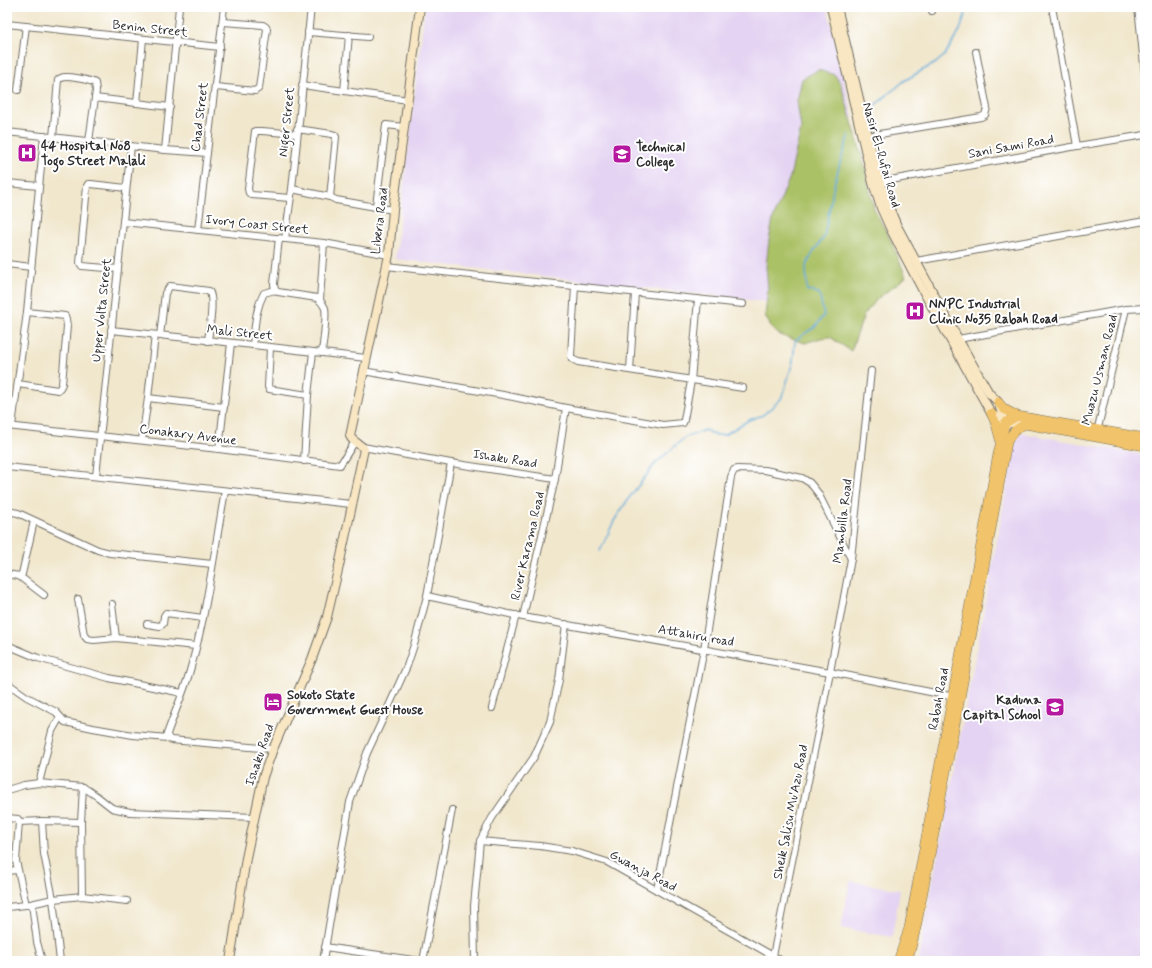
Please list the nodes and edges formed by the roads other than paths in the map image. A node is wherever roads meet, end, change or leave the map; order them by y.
1 (179, 7) edge
2 (224, 7) edge
3 (311, 7) edge
4 (420, 7) edge
5 (831, 7) edge
6 (837, 7) edge
7 (1052, 7) edge
8 (1138, 7) edge
9 (223, 22) junction
10 (7, 24) edge
11 (26, 26) junction
12 (308, 32) junction
13 (349, 35) junction
14 (368, 37) dead end
15 (143, 39) junction
16 (176, 42) junction
17 (220, 47) junction
18 (976, 52) dead end
19 (1145, 74) edge
20 (851, 77) junction
21 (302, 85) junction
22 (216, 87) junction
23 (18, 90) dead end
24 (344, 91) junction
25 (95, 98) junction
26 (408, 100) junction
27 (137, 103) junction
28 (170, 107) junction
29 (404, 127) junction
30 (297, 131) junction
31 (7, 132) edge
32 (1145, 135) edge
33 (44, 136) junction
34 (868, 136) junction
35 (53, 137) junction
36 (89, 141) junction
37 (131, 146) junction
38 (1077, 146) junction
39 (165, 150) junction
40 (207, 153) junction
41 (880, 182) junction
42 (7, 183) edge
43 (38, 186) junction
44 (126, 188) junction
45 (292, 189) junction
46 (330, 197) junction
47 (290, 198) junction
48 (376, 206) junction
49 (393, 210) junction
50 (1145, 221) edge
51 (123, 222) junction
52 (198, 230) junction
53 (282, 239) junction
54 (324, 244) junction
55 (389, 255) junction
56 (916, 261) junction
57 (7, 264) edge
58 (386, 266) junction
59 (31, 267) junction
60 (118, 269) junction
61 (575, 286) junction
62 (275, 290) junction
63 (635, 292) junction
64 (698, 299) junction
65 (320, 300) junction
66 (743, 304) dead end
67 (1145, 308) edge
68 (1126, 309) junction
69 (27, 312) junction
70 (111, 330) junction
71 (158, 335) junction
72 (958, 339) junction
73 (208, 341) junction
74 (231, 343) junction
75 (253, 345) junction
76 (270, 348) junction
77 (313, 352) junction
78 (322, 353) junction
79 (366, 358) junction
80 (630, 370) junction
81 (364, 371) junction
82 (871, 371) dead end
83 (691, 381) junction
84 (18, 384) junction
85 (743, 388) dead end
86 (308, 395) junction
87 (148, 398) junction
88 (998, 402) junction
89 (224, 407) junction
90 (566, 408) junction
91 (991, 413) junction
92 (1017, 416) junction
93 (1005, 423) junction
94 (1025, 424) junction
95 (10, 426) edge
96 (1096, 433) junction
97 (100, 435) junction
98 (1145, 438) edge
99 (352, 439) junction
100 (142, 440) junction
101 (1004, 441) junction
102 (1145, 446) edge
103 (362, 447) junction
104 (219, 449) junction
105 (304, 461) junction
106 (451, 463) junction
107 (7, 467) edge
108 (96, 476) junction
109 (555, 479) junction
110 (225, 491) junction
111 (351, 504) junction
112 (7, 510) edge
113 (34, 521) junction
114 (851, 559) junction
115 (212, 564) junction
116 (7, 574) edge
117 (19, 576) junction
118 (44, 596) dead end
119 (427, 596) junction
120 (78, 599) dead end
121 (112, 604) dead end
122 (516, 615) junction
123 (523, 617) junction
124 (203, 618) junction
125 (147, 624) dead end
126 (566, 624) junction
127 (116, 638) junction
128 (7, 645) edge
129 (196, 646) junction
130 (704, 649) junction
131 (830, 672) junction
132 (7, 683) edge
133 (182, 693) junction
134 (956, 698) junction
135 (492, 708) dead end
136 (60, 717) junction
137 (168, 738) junction
138 (273, 749) junction
139 (39, 783) junction
140 (83, 787) junction
141 (7, 790) edge
142 (452, 810) dead end
143 (7, 818) edge
144 (254, 818) junction
145 (42, 821) junction
146 (19, 822) junction
147 (81, 822) junction
148 (480, 841) junction
149 (17, 870) junction
150 (7, 871) edge
151 (657, 890) junction
152 (82, 896) junction
153 (53, 899) junction
154 (127, 902) dead end
155 (29, 904) junction
156 (7, 907) edge
157 (325, 947) junction
158 (773, 956) junction
159 (42, 961) edge
160 (60, 961) edge
161 (230, 961) edge
162 (323, 961) edge
163 (420, 961) edge
164 (423, 961) edge
165 (475, 961) edge
166 (782, 961) edge
167 (898, 961) edge
168 (907, 961) edge

1 - 16 street
2 - 9 street, Chad Street
3 - 12 street, Niger Street
4 - 26 street, Liberia Road
5 - 20 street, Nasir El-Rufai Road
6 - 20 street, Nasir El-Rufai Road
7 - 38 street
8 - 19 street
9 - 17 street, Chad Street
9 - 22 street
10 - 11 street, Benin Street
11 - 15 street, Benin Street
11 - 23 street
12 - 13 street
12 - 21 street, Niger Street
13 - 14 street
13 - 24 street
15 - 16 street, Benin Street
15 - 27 street
16 - 17 street, Benin Street
16 - 28 street
17 - 22 street, Chad Street
18 - 34 street
20 - 34 street, Nasir El-Rufai Road
20 - 91 street, Nasir El-Rufai Road
21 - 24 street
21 - 30 street, Niger Street
22 - 40 street, Chad Street
24 - 26 street
25 - 27 street
25 - 35 street
25 - 36 street
26 - 29 street, Liberia Road
27 - 28 street
28 - 39 street
29 - 48 street
29 - 49 street, Liberia Road
30 - 45 street, Niger Street
30 - 46 street
30 - 47 street
31 - 33 street
32 - 38 street, Sani Sami Road
33 - 35 street
33 - 43 street
34 - 41 street, Nasir El-Rufai Road
35 - 36 street
36 - 37 street
37 - 39 street
37 - 44 street, Upper Volta Street
38 - 41 street, Sani Sami Road
39 - 40 street
40 - 52 street, Chad Street
41 - 56 street, Nasir El-Rufai Road
42 - 43 street
43 - 59 street
44 - 51 street, Upper Volta Street
44 - 60 street
45 - 46 street
45 - 47 street, Niger Street
46 - 48 street
47 - 53 street, Niger Street
48 - 49 street
49 - 55 street, Liberia Road
50 - 56 street
51 - 52 street, Ivory Coast Street
51 - 60 street, Upper Volta Street
52 - 53 street, Ivory Coast Street
53 - 54 street, Ivory Coast Street
53 - 62 street, Niger Street
54 - 55 street, Ivory Coast Street
54 - 65 street
55 - 58 street, Liberia Road
56 - 72 street, Nasir El-Rufai Road
57 - 59 street
58 - 61 street
58 - 79 street, Liberia Road
59 - 69 street
60 - 70 street, Upper Volta Street
61 - 63 street
61 - 80 street
62 - 65 street
62 - 75 street
63 - 64 street
63 - 80 street
64 - 66 street
64 - 83 street
65 - 78 street
67 - 68 street
68 - 72 street
68 - 96 street, Muazu Usman Road
69 - 84 street
69 - 84 street
70 - 71 street, Mali Street
70 - 97 street, Upper Volta Street
71 - 73 street, Mali Street
71 - 73 street
71 - 87 street
72 - 88 street, Nasir El-Rufai Road
73 - 74 street, Mali Street
74 - 75 street, Mali Street
74 - 89 street
75 - 76 street, Mali Street
76 - 77 street, Mali Street
76 - 86 street
77 - 78 street, Mali Street
77 - 86 street
78 - 79 street, Mali Street
79 - 81 street, Liberia Road
80 - 83 street
81 - 90 street
81 - 99 street, Liberia Road
82 - 114 street, Mambilla Road
83 - 85 street
83 - 90 street
84 - 95 street
86 - 105 street
87 - 89 street
87 - 100 street
88 - 92 main road
88 - 93 street, Nasir El-Rufai Road
89 - 104 street
90 - 109 street, River Karama Road
91 - 93 street, Nasir El-Rufai Road
91 - 101 main road
92 - 93 main road
92 - 96 main road
93 - 94 street
93 - 101 main road, Rabah Road
94 - 96 main road
94 - 101 main road
95 - 97 street, Conakary Avenue
96 - 98 main road
96 - 102 main road
97 - 100 street, Conakary Avenue
97 - 108 street, Upper Volta Street
99 - 103 street, Ishaku Road
99 - 105 street, Conakary Avenue
100 - 104 street, Conakary Avenue
101 - 134 main road, Rabah Road
103 - 106 street, Ishaku Road
103 - 111 street, Ishaku Road
104 - 105 street, Conakary Avenue
106 - 109 street, Ishaku Road
106 - 119 street
107 - 108 street
108 - 110 street
109 - 123 street, River Karama Road
110 - 111 street
110 - 115 street
111 - 138 street, Ishaku Road
112 - 113 street
113 - 115 street
113 - 117 street
114 - 130 street
114 - 131 street, Mambilla Road
115 - 124 street
116 - 117 street
117 - 118 street
119 - 122 street, Attahiru road
119 - 157 street
120 - 127 street
121 - 127 street
122 - 123 street, Attahiru road
122 - 135 street
123 - 126 street, Attahiru road
124 - 125 street
124 - 129 street
126 - 130 street, Attahiru road
126 - 148 street
127 - 129 street
128 - 133 street
129 - 133 street
130 - 131 street, Attahiru road
130 - 151 street
131 - 134 street, Attahiru road
131 - 158 street, Sheik Salisu Mu'Azu Road
132 - 136 street
133 - 137 street
134 - 167 main road, Rabah Road
134 - 168 main road, Rabah Road
136 - 137 street
136 - 139 street
137 - 138 street
138 - 144 street, Ishaku Road
139 - 140 street
139 - 141 street
140 - 144 street
140 - 147 street
142 - 164 street
143 - 146 street
144 - 161 street, Ishaku Road
145 - 146 street
145 - 147 street
145 - 153 street
146 - 149 street
147 - 152 street
148 - 151 street, Gwanja Road
148 - 165 street
149 - 150 street
149 - 155 street
151 - 158 street, Gwanja Road
152 - 153 street
152 - 154 street
153 - 155 street
153 - 160 street
155 - 156 street
155 - 159 street
157 - 162 street
157 - 163 street
158 - 166 street, Gwanja Road

